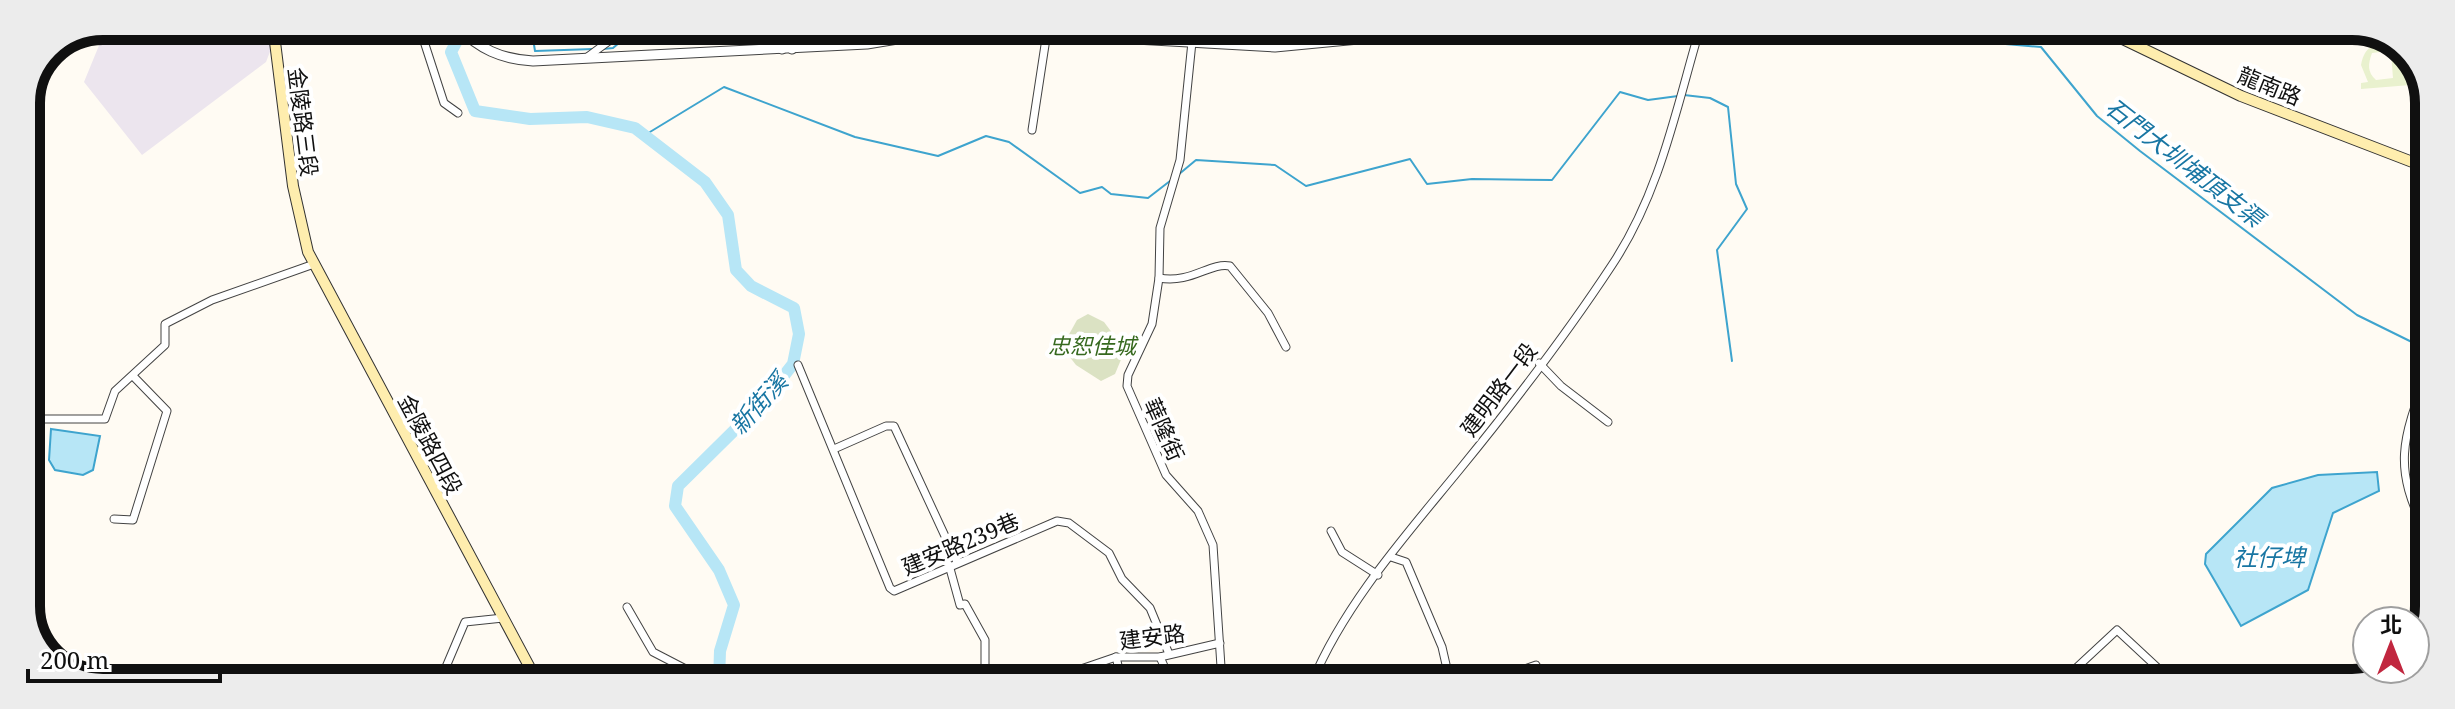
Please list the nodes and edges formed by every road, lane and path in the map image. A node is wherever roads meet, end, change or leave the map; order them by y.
1 (275, 40) edge
2 (423, 40) edge
3 (471, 40) edge
4 (610, 40) edge
5 (786, 40) edge
6 (790, 40) edge
7 (889, 40) edge
8 (1046, 40) edge
9 (1163, 40) edge
10 (1348, 40) edge
11 (1697, 40) edge
12 (2125, 40) edge
13 (1192, 42) junction
14 (787, 49) junction
15 (586, 58) junction
16 (458, 113) dead end
17 (1032, 130) dead end
18 (2415, 163) edge
19 (299, 223) joint
20 (314, 264) junction
21 (1159, 278) junction
22 (1286, 347) dead end
23 (1539, 363) junction
24 (798, 365) dead end
25 (134, 377) junction
26 (2415, 406) edge
27 (40, 419) edge
28 (1608, 422) dead end
29 (834, 449) junction
30 (2415, 506) edge
31 (114, 519) dead end
32 (1331, 531) dead end
33 (1391, 557) junction
34 (953, 564) junction
35 (1378, 575) junction
36 (627, 607) dead end
37 (503, 618) junction
38 (1220, 643) junction
39 (1169, 654) junction
40 (1116, 657) junction
41 (1160, 657) junction
42 (445, 669) edge
43 (531, 669) edge
44 (686, 669) edge
45 (985, 669) edge
46 (1081, 669) edge
47 (1119, 669) edge
48 (1165, 669) edge
49 (1221, 669) edge
50 (1317, 669) edge
51 (1447, 669) edge
52 (2075, 669) edge
53 (2159, 669) edge

1 - 19 main road, 金陵路三段
2 - 16 street
3 - 15 street
4 - 15 street
5 - 14 street
6 - 14 street
7 - 14 street
8 - 17 street
9 - 13 street
10 - 13 street
11 - 23 street, 建明路一段
12 - 18 main road, 龍南路
13 - 21 street, 華隆街
14 - 15 street
19 - 20 main road, 金陵路四段
20 - 25 street
20 - 37 main road, 金陵路四段
21 - 22 street
21 - 38 street, 華隆街
23 - 28 street
23 - 33 street, 建明路一段
24 - 29 street, 建安路239巷
25 - 27 street
25 - 31 street
26 - 30 street
29 - 34 street
29 - 34 street, 建安路239巷
32 - 35 street
33 - 35 street, 建明路一段
33 - 51 street
34 - 39 street, 建安路239巷
34 - 45 street
35 - 50 street, 建明路一段
36 - 44 street
37 - 42 street
37 - 43 main road, 金陵路四段
38 - 39 street, 建安路
38 - 49 street, 華隆街
39 - 41 street, 建安路
40 - 41 street, 建安路
40 - 46 street, 建安路
40 - 47 street
41 - 48 street
52 - 53 street

